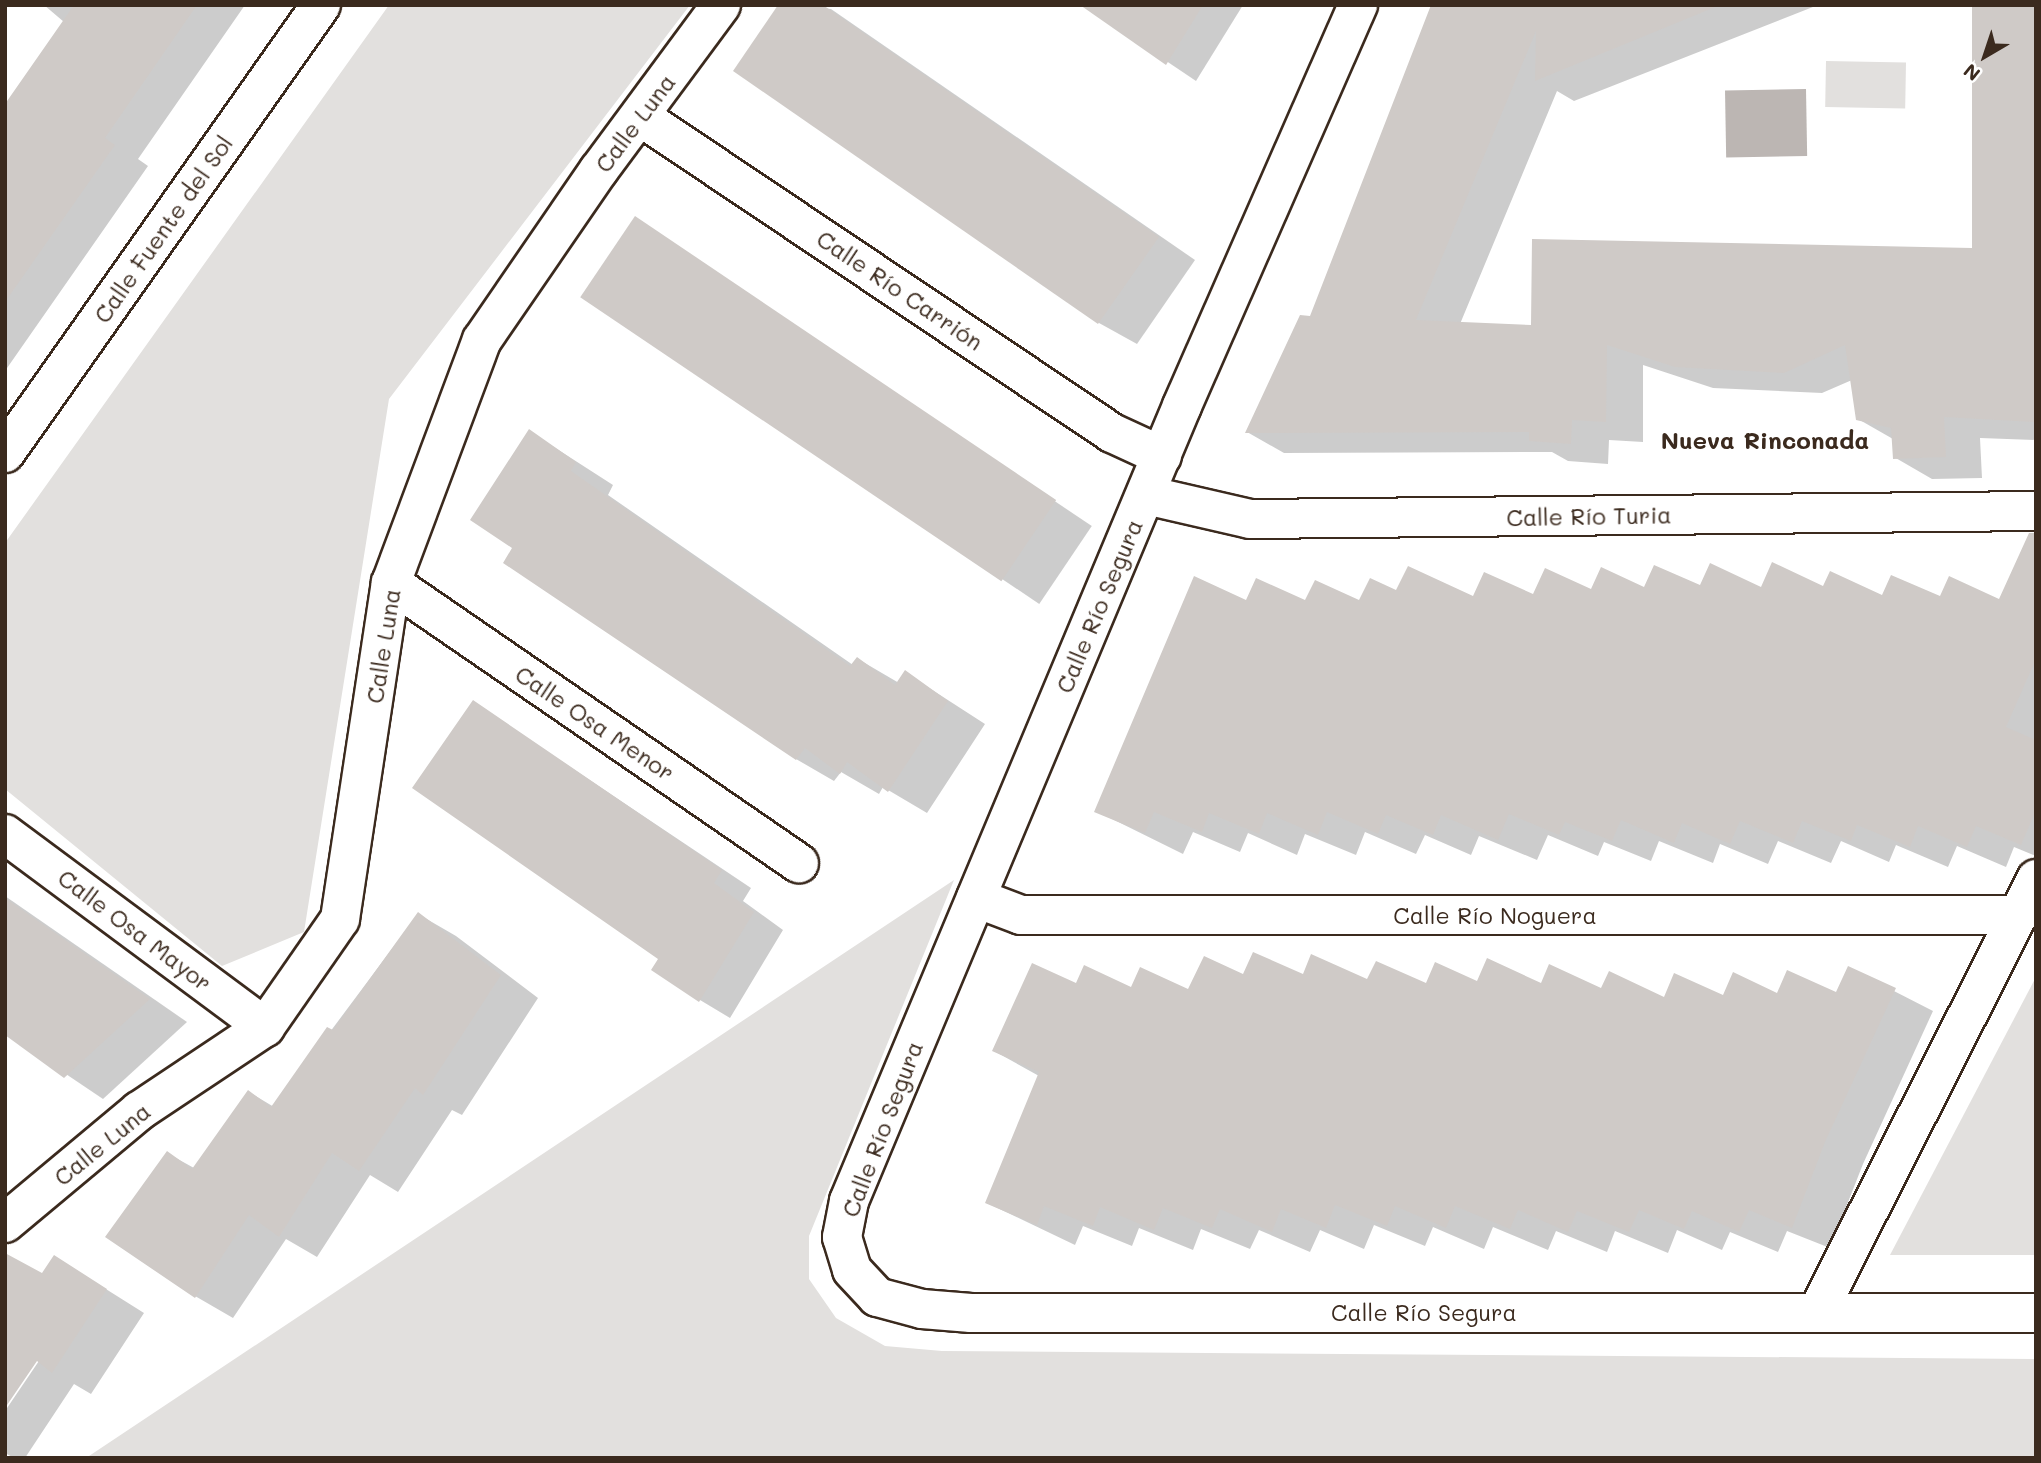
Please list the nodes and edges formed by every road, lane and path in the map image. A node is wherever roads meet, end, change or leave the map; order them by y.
1 (321, 5) edge
2 (721, 5) edge
3 (1358, 5) edge
4 (641, 117) junction
5 (5, 453) edge
6 (1162, 456) junction
7 (1146, 495) junction
8 (2036, 511) edge
9 (391, 583) junction
10 (5, 834) edge
11 (799, 863) dead end
12 (2036, 879) edge
13 (976, 898) junction
14 (2018, 915) junction
15 (265, 1027) junction
16 (5, 1223) edge
17 (1818, 1311) junction
18 (2036, 1313) edge

1 - 5 street, Calle Fuente del Sol
2 - 4 street, Calle Luna
3 - 6 street, Calle Río Segura
4 - 6 street, Calle Río Carrión
4 - 9 street, Calle Luna
6 - 7 street, Calle Río Segura
7 - 8 street, Calle Río Turia
7 - 13 street, Calle Río Segura
9 - 11 street, Calle Osa Menor
9 - 15 street, Calle Luna
10 - 15 street, Calle Osa Mayor
12 - 14 street
13 - 14 street, Calle Río Noguera
13 - 17 street, Calle Río Segura
14 - 17 street
15 - 16 street, Calle Luna
17 - 18 street, Calle Río Segura

